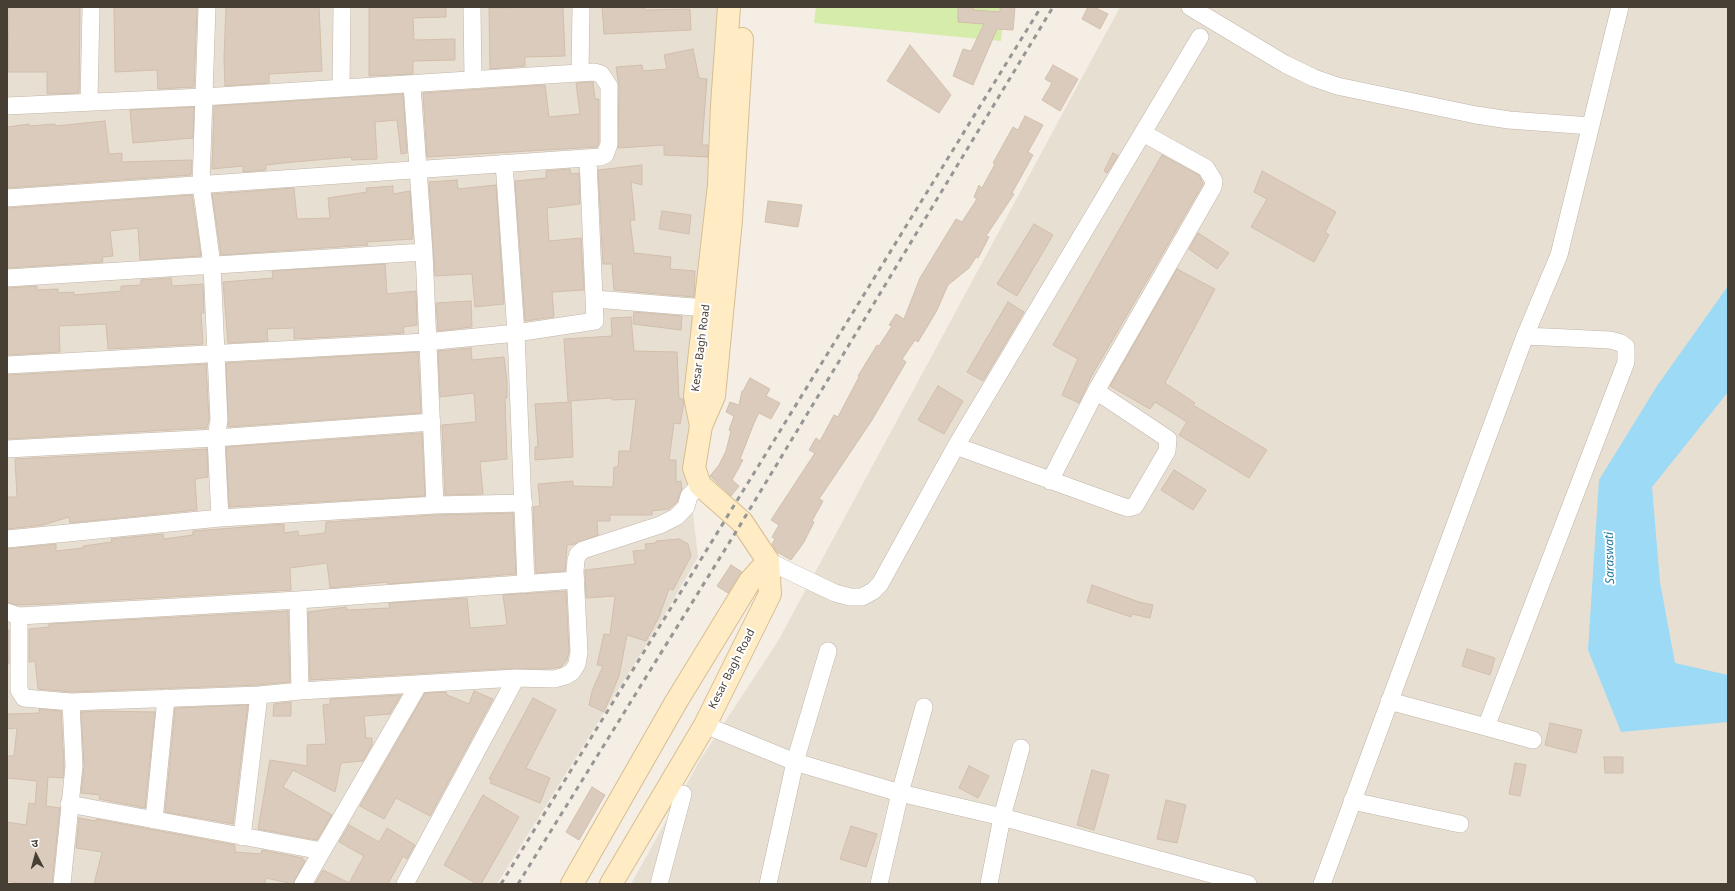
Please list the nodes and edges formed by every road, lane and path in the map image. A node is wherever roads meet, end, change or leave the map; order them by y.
1 (91, 7) edge
2 (206, 7) edge
3 (342, 7) edge
4 (472, 7) edge
5 (581, 7) edge
6 (729, 7) edge
7 (744, 7) edge
8 (1190, 7) edge
9 (1620, 7) edge
10 (1200, 38) dead end
11 (580, 73) junction
12 (473, 79) junction
13 (412, 85) junction
14 (341, 88) junction
15 (203, 97) junction
16 (89, 101) junction
17 (7, 106) edge
18 (1591, 126) junction
19 (1143, 132) junction
20 (588, 159) junction
21 (504, 163) junction
22 (418, 168) junction
23 (201, 184) junction
24 (7, 198) edge
25 (424, 252) junction
26 (212, 265) junction
27 (7, 278) edge
28 (596, 299) junction
29 (706, 308) junction
30 (516, 333) junction
31 (1525, 336) junction
32 (426, 342) junction
33 (215, 353) junction
34 (7, 364) edge
35 (1096, 391) junction
36 (432, 422) junction
37 (701, 426) junction
38 (216, 438) junction
39 (956, 446) junction
40 (7, 449) edge
41 (1050, 481) junction
42 (700, 485) junction
43 (524, 503) junction
44 (435, 505) junction
45 (220, 518) junction
46 (7, 539) edge
47 (768, 561) junction
48 (576, 580) junction
49 (526, 584) junction
50 (298, 600) junction
51 (13, 614) edge
52 (828, 652) dead end
53 (516, 678) junction
54 (419, 684) junction
55 (300, 691) junction
56 (259, 695) junction
57 (166, 698) junction
58 (1389, 701) junction
59 (71, 702) junction
60 (924, 707) dead end
61 (705, 724) junction
62 (1486, 727) junction
63 (1533, 740) dead end
64 (1021, 748) dead end
65 (795, 762) junction
66 (900, 793) junction
67 (684, 794) dead end
68 (1352, 801) junction
69 (69, 804) junction
70 (1002, 817) junction
71 (154, 820) junction
72 (1460, 824) dead end
73 (242, 838) junction
74 (322, 851) junction
75 (1325, 883) edge
76 (62, 884) edge
77 (303, 884) edge
78 (405, 884) edge
79 (572, 884) edge
80 (612, 884) edge
81 (659, 884) edge
82 (768, 884) edge
83 (879, 884) edge
84 (988, 884) edge
85 (1248, 884) edge

1 - 16 street
2 - 15 street
3 - 14 street
4 - 12 street
5 - 11 street
6 - 29 main road, Kesar Bagh Road
7 - 37 main road
8 - 18 street
9 - 18 street
10 - 19 street
11 - 12 street
11 - 20 street
12 - 13 street
13 - 14 street
13 - 22 street
14 - 15 street
15 - 16 street
15 - 23 street
16 - 17 street
18 - 31 street
19 - 35 street
19 - 39 street
20 - 21 street
20 - 28 street
21 - 22 street
21 - 30 street
22 - 23 street
22 - 25 street
23 - 24 street
23 - 26 street
25 - 26 street
25 - 32 street
26 - 27 street
26 - 33 street
28 - 29 street
28 - 30 street
29 - 37 main road, Kesar Bagh Road
30 - 32 street
30 - 43 street
31 - 58 street
31 - 62 street
32 - 33 street
32 - 36 street
33 - 34 street
33 - 38 street
35 - 41 street
35 - 41 street
36 - 38 street
36 - 44 street
37 - 42 main road, Kesar Bagh Road
38 - 40 street
38 - 45 street
39 - 41 street
39 - 47 street
42 - 47 main road
42 - 48 street
43 - 44 street
43 - 49 street
44 - 45 street
45 - 46 street
47 - 61 main road, Kesar Bagh Road
47 - 79 main road
48 - 49 street
48 - 53 street
49 - 50 street
50 - 51 street
50 - 55 street
51 - 59 street
52 - 65 street
53 - 54 street
53 - 78 street
54 - 55 street
54 - 74 street
55 - 56 street
56 - 57 street
56 - 73 street
57 - 59 street
57 - 71 street
58 - 62 street
58 - 68 street
59 - 69 street
60 - 66 street
61 - 65 street
61 - 80 main road, Kesar Bagh Road
62 - 63 street
64 - 70 street
65 - 66 street
65 - 82 street
66 - 70 street
66 - 83 street
67 - 81 street
68 - 72 street
68 - 75 street
69 - 71 street
69 - 76 street
70 - 84 street
70 - 85 street
71 - 73 street
73 - 74 street
74 - 77 street

